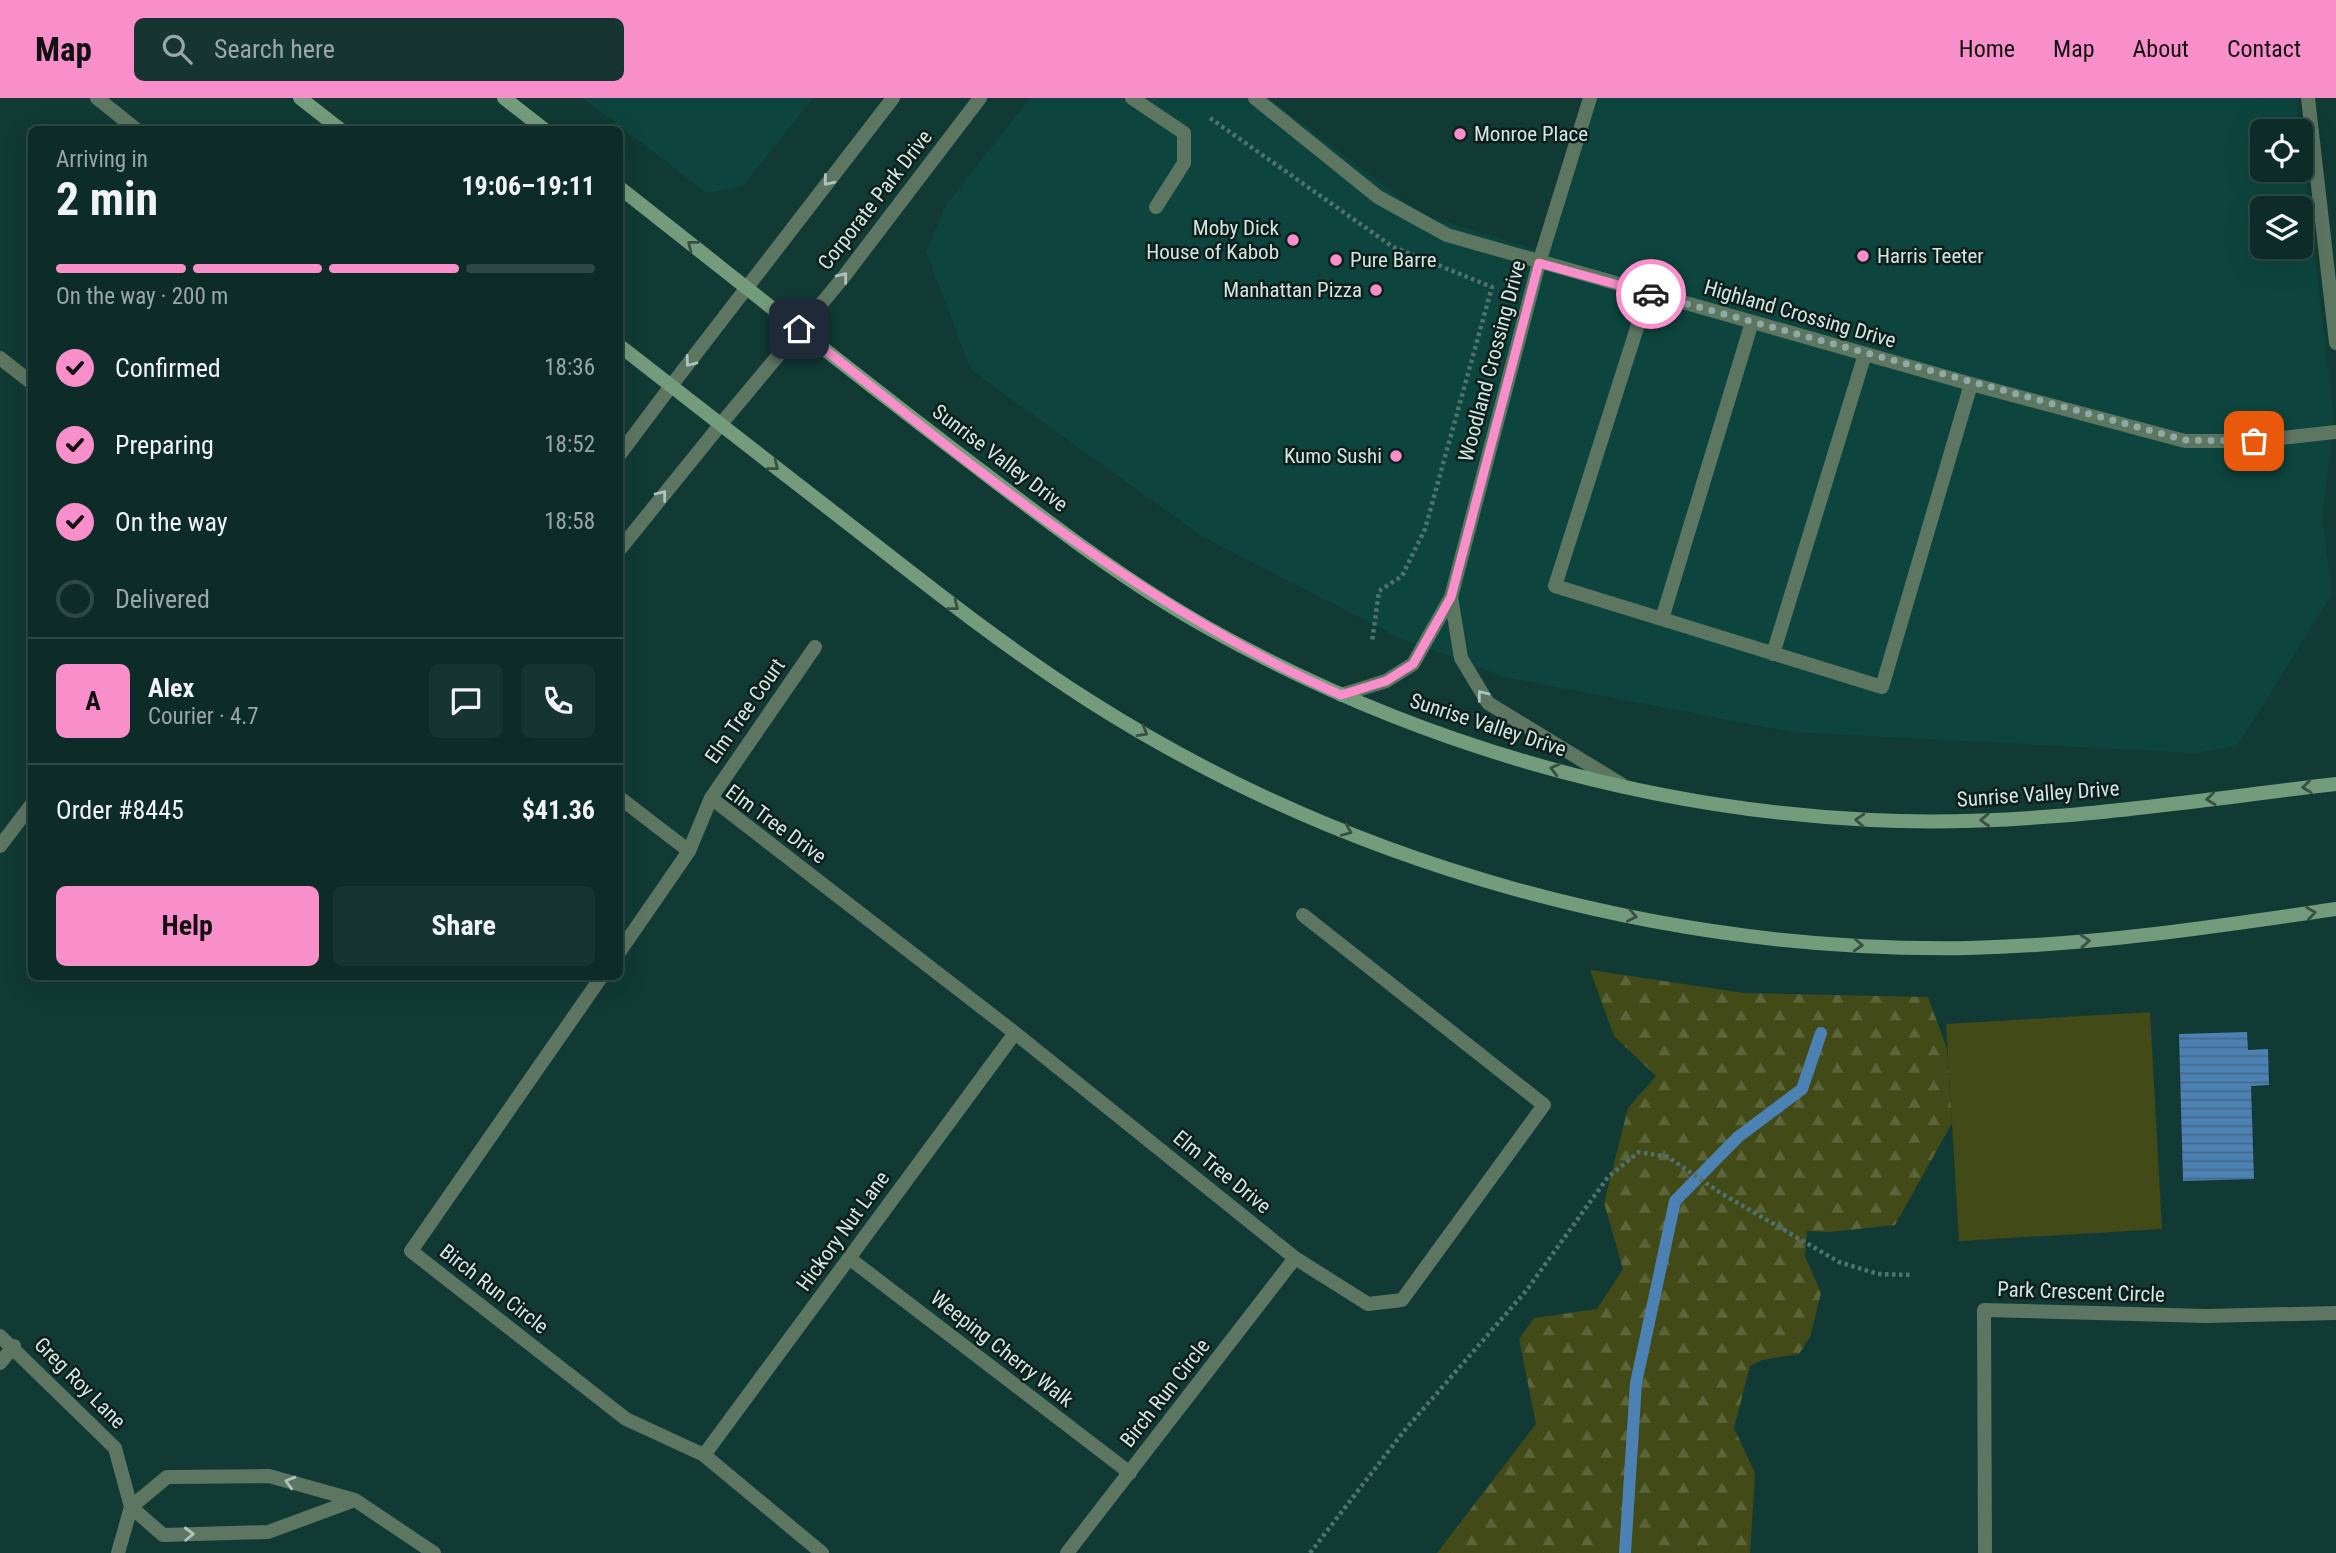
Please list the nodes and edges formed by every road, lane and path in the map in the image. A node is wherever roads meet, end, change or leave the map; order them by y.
1 (97, 98) edge
2 (300, 98) edge
3 (504, 98) edge
4 (893, 98) edge
5 (980, 98) edge
6 (1132, 98) edge
7 (1255, 98) edge
8 (1590, 98) edge
9 (2308, 98) edge
10 (1208, 117) dead end
11 (132, 126) edge
12 (336, 126) edge
13 (540, 126) edge
14 (623, 190) edge
15 (1156, 207) dead end
16 (1539, 263) junction
17 (746, 288) junction
18 (1648, 293) junction
19 (1752, 322) junction
20 (799, 329) junction
21 (2336, 342) edge
22 (623, 347) edge
23 (1865, 354) junction
24 (0, 358) edge
25 (28, 380) edge
26 (1971, 384) junction
27 (671, 386) junction
28 (721, 424) junction
29 (2336, 432) edge
30 (623, 450) edge
31 (623, 545) edge
32 (1451, 597) junction
33 (1662, 619) junction
34 (1372, 642) dead end
35 (815, 647) dead end
36 (1773, 654) junction
37 (1341, 695) junction
38 (1621, 784) junction
39 (2336, 784) edge
40 (711, 797) junction
41 (623, 800) edge
42 (28, 809) edge
43 (0, 846) edge
44 (689, 852) junction
45 (2336, 909) edge
46 (1303, 915) dead end
47 (623, 947) edge
48 (599, 980) edge
49 (1015, 1033) junction
50 (849, 1258) junction
51 (1295, 1258) junction
52 (1912, 1275) dead end
53 (2336, 1313) edge
54 (0, 1336) edge
55 (14, 1346) junction
56 (0, 1363) edge
57 (704, 1455) junction
58 (1130, 1473) junction
59 (355, 1500) junction
60 (131, 1507) junction
61 (118, 1553) edge
62 (434, 1553) edge
63 (822, 1553) edge
64 (1067, 1553) edge
65 (1310, 1553) edge
66 (1985, 1553) edge

1 - 11 street
2 - 12 main road
3 - 13 main road
4 -> 17 street
20 -> 5 street, Corporate Park Drive
6 - 15 street
7 - 16 street, Highland Crossing Drive
8 - 16 street, Woodland Crossing Drive
9 - 21 street
10 - 34 path
17 -> 14 main road, Sunrise Valley Drive
16 - 18 street, Highland Crossing Drive
16 - 32 street, Woodland Crossing Drive
17 - 20 main road, Sunrise Valley Drive
17 -> 27 street
18 - 19 street, Highland Crossing Drive
18 - 33 street
19 - 23 street, Highland Crossing Drive
19 - 33 street
20 - 28 street, Corporate Park Drive
20 - 37 main road, Sunrise Valley Drive
22 - 27 main road
23 - 26 street, Highland Crossing Drive
23 - 36 street
24 - 25 street
26 - 29 street, Highland Crossing Drive
26 - 36 street
27 - 28 main road
27 - 30 street
31 -> 28 street, Corporate Park Drive
28 -> 45 main road
32 - 37 street, Woodland Crossing Drive
38 -> 32 street, Woodland Crossing Drive
33 - 36 street
35 - 40 street, Elm Tree Court
38 -> 37 main road, Sunrise Valley Drive
39 -> 38 main road, Sunrise Valley Drive
40 - 44 street, Elm Tree Drive
40 - 49 street, Elm Tree Drive
41 - 44 street
42 - 43 street
44 - 47 street
46 - 51 street, Elm Tree Drive
48 - 57 street, Birch Run Circle
49 - 50 street, Hickory Nut Lane
49 - 51 street, Elm Tree Drive
50 - 57 street, Hickory Nut Lane
50 - 58 street, Weeping Cherry Walk
51 - 58 street, Birch Run Circle
52 - 65 path
53 - 66 street, Park Crescent Circle
54 - 55 street, Greg Roy Lane
55 - 56 street
55 - 60 street, Greg Roy Lane
57 - 63 street, Birch Run Circle
58 - 64 street, Birch Run Circle
59 -> 60 street
60 -> 59 street
59 - 62 street
60 - 61 street

